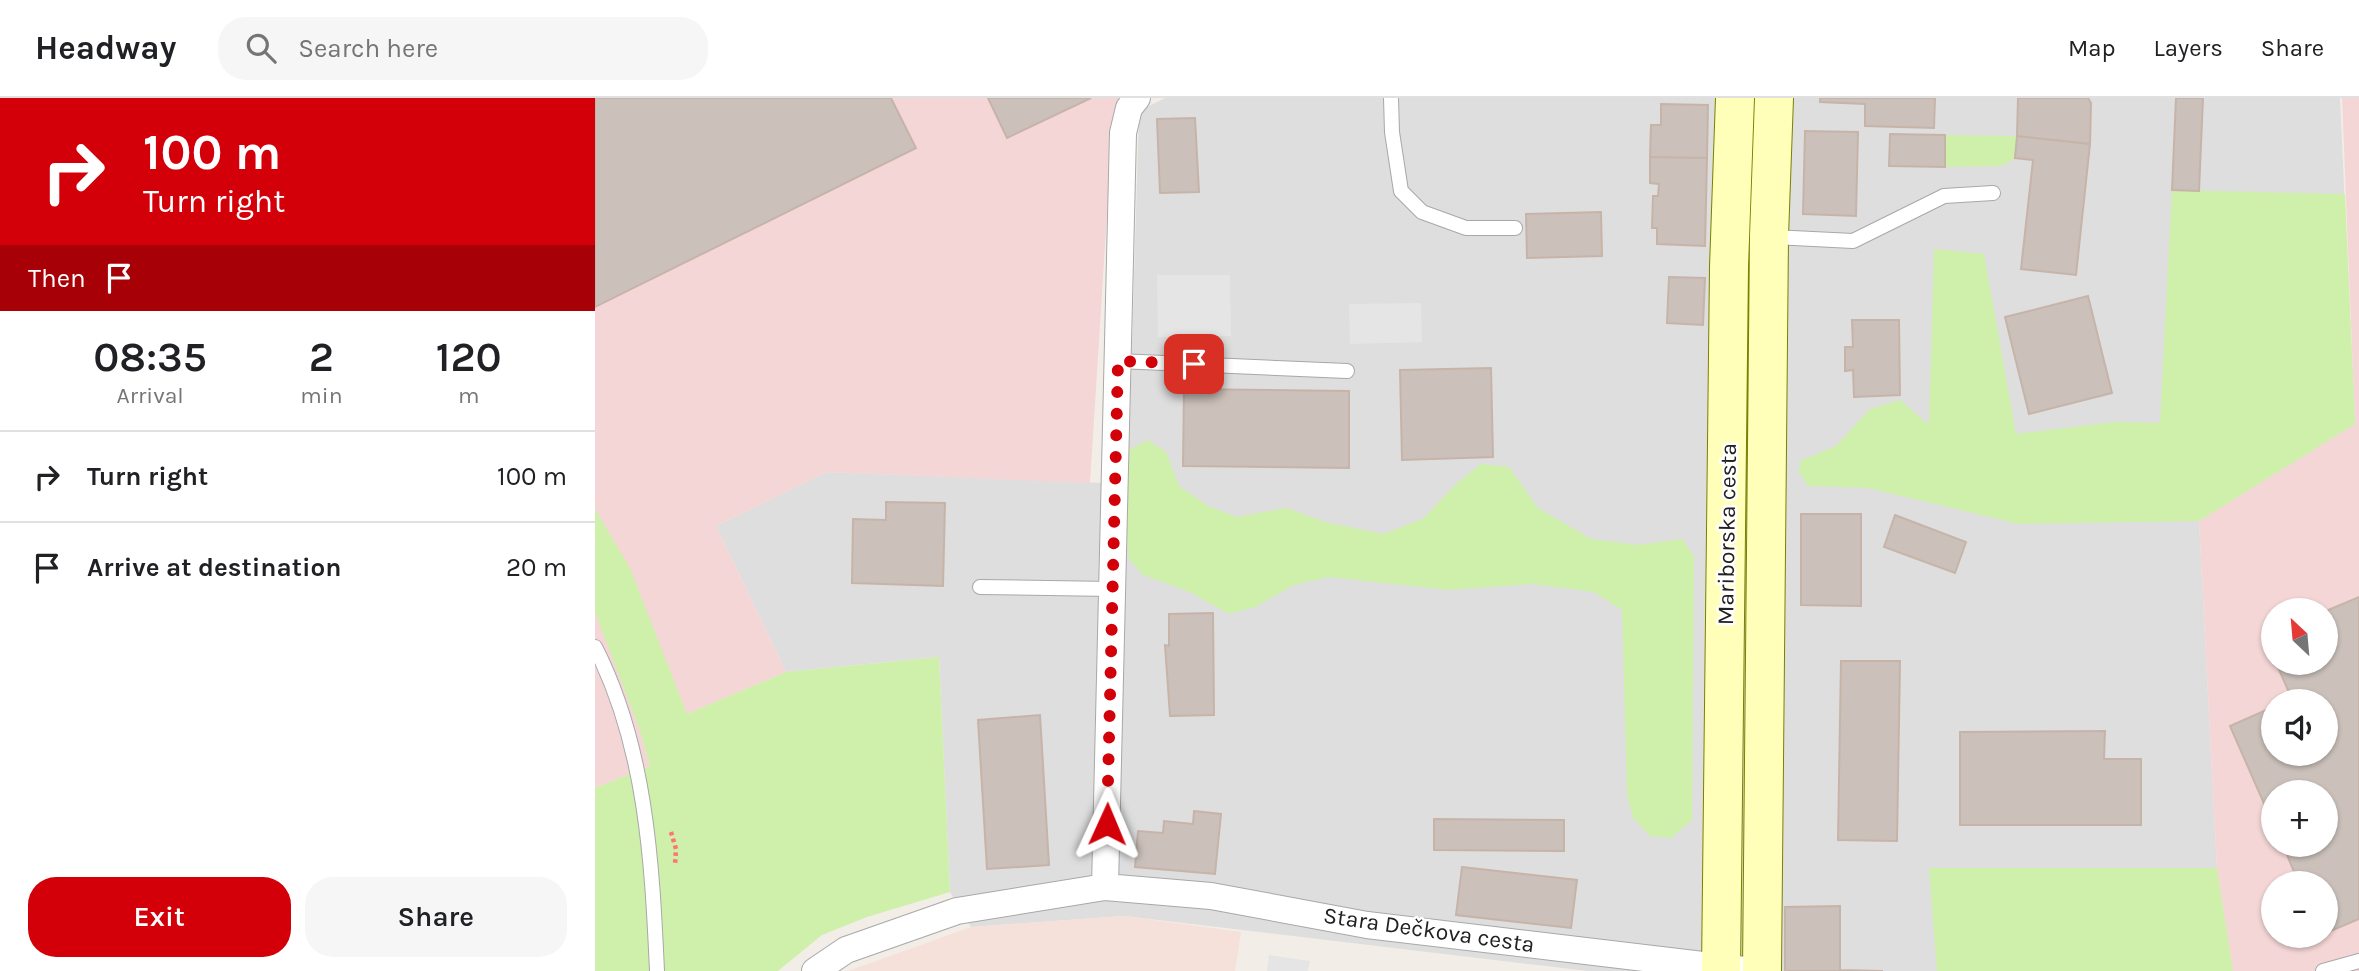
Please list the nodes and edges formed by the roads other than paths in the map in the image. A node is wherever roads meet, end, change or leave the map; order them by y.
1 (1137, 98) edge
2 (1391, 98) edge
3 (1735, 98) edge
4 (1774, 98) edge
5 (1993, 193) dead end
6 (1515, 228) dead end
7 (1769, 236) junction
8 (1118, 361) junction
9 (1347, 370) dead end
10 (981, 587) dead end
11 (1112, 589) junction
12 (595, 647) edge
13 (1105, 887) junction
14 (2359, 961) edge
15 (1732, 970) edge
16 (657, 971) edge
17 (815, 971) edge
18 (1762, 971) edge
19 (2323, 971) edge

1 - 8 street
2 - 6 lane
3 - 15 main road, Mariborska cesta
4 - 7 main road, Mariborska cesta
5 - 7 lane
7 - 18 main road, Mariborska cesta
8 - 9 lane
8 - 11 street
10 - 11 lane
11 - 13 street
12 - 16 lane
13 - 15 street, Stara Dečkova cesta
13 - 17 street, Stara Dečkova cesta
14 - 19 lane

